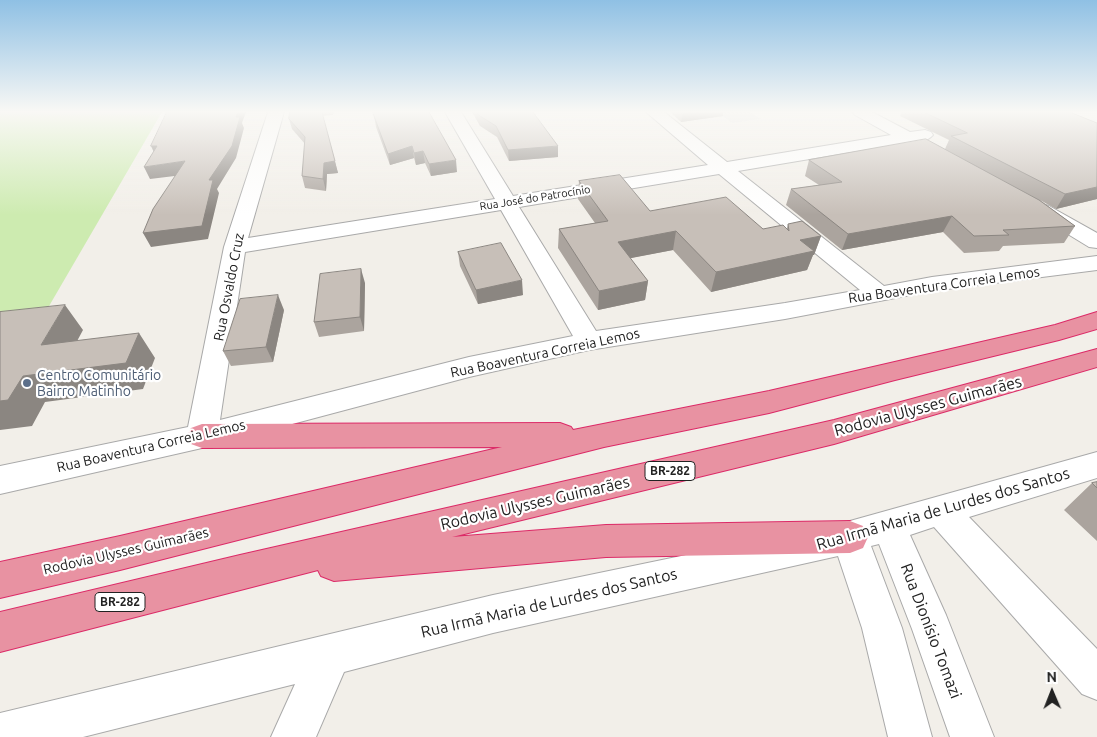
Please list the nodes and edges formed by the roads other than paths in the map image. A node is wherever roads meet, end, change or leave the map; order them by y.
1 (265, 146) edge
2 (473, 146) edge
3 (696, 146) edge
4 (892, 146) edge
5 (723, 168) junction
6 (506, 203) junction
7 (1097, 226) edge
8 (1097, 242) edge
9 (234, 247) junction
10 (1097, 262) edge
11 (878, 293) junction
12 (1097, 320) edge
13 (589, 341) junction
14 (1097, 358) edge
15 (604, 435) junction
16 (202, 436) junction
17 (1097, 465) edge
18 (0, 480) edge
19 (941, 511) junction
20 (889, 526) junction
21 (850, 538) junction
22 (240, 572) junction
23 (0, 580) edge
24 (0, 632) edge
25 (331, 655) junction
26 (1097, 679) edge
27 (0, 735) edge
28 (293, 737) edge
29 (910, 737) edge
30 (972, 737) edge

1 - 9 street, Rua Osvaldo Cruz
2 - 6 street
3 - 5 street
4 - 5 street, Rua José do Patrocínio
5 - 6 street, Rua José do Patrocínio
5 - 11 street
6 - 9 street, Rua José do Patrocínio
6 - 13 street
7 - 8 street
9 - 16 street, Rua Osvaldo Cruz
10 - 11 street, Rua Boaventura Correia Lemos
11 - 13 street, Rua Boaventura Correia Lemos
12 - 15 highway, Rodovia Ulysses Guimarães
13 - 16 street, Rua Boaventura Correia Lemos
14 - 22 highway, Rodovia Ulysses Guimarães / BR-282
15 - 16 highway
15 - 23 highway, Rodovia Ulysses Guimarães
16 - 18 street, Rua Boaventura Correia Lemos
17 - 19 street, Rua Irmã Maria de Lurdes dos Santos
19 - 20 street, Rua Irmã Maria de Lurdes dos Santos
19 - 26 street
20 - 21 street, Rua Irmã Maria de Lurdes dos Santos
20 - 30 street, Rua Dionísio Tomazi
21 - 22 highway
21 - 25 street, Rua Irmã Maria de Lurdes dos Santos
21 - 29 street
22 - 24 highway, Rodovia Ulysses Guimarães / BR-282
25 - 27 street, Rua Irmã Maria de Lurdes dos Santos
25 - 28 street

